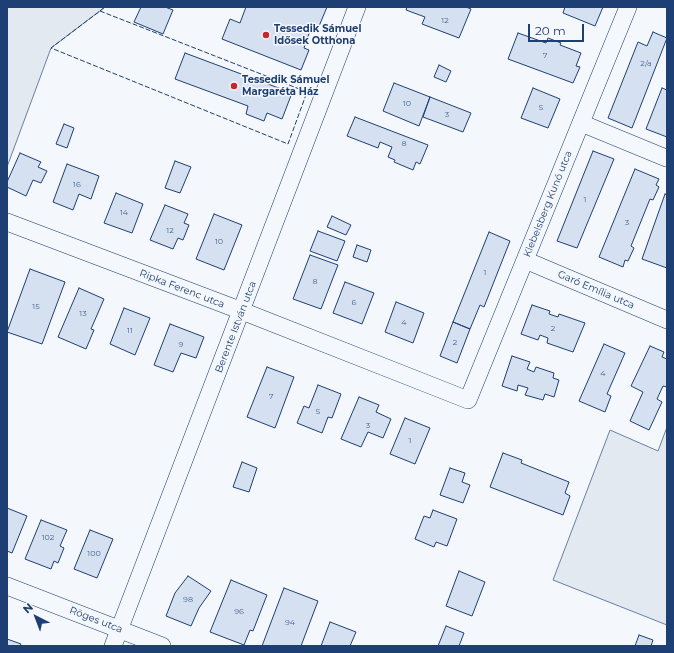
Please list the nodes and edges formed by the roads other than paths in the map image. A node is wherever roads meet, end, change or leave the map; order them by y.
1 (357, 7) edge
2 (628, 7) edge
3 (580, 123) junction
4 (666, 158) edge
5 (7, 222) edge
6 (525, 260) junction
7 (242, 311) junction
8 (667, 320) edge
9 (468, 400) joint
10 (7, 586) edge
11 (119, 630) junction
12 (113, 646) edge
13 (162, 646) edge

1 - 7 street, Berente István utca
2 - 3 street, Klebelsberg Kunó utca
3 - 4 street
3 - 6 street, Klebelsberg Kunó utca
5 - 7 street, Ripka Ferenc utca
6 - 8 street, Garó Emília utca
6 - 9 street, Klebelsberg Kunó utca
7 - 9 street, Ripka Ferenc utca
7 - 11 street, Berente István utca
10 - 11 street, Röges utca
11 - 12 street, Berente István utca
11 - 13 street, Röges utca

